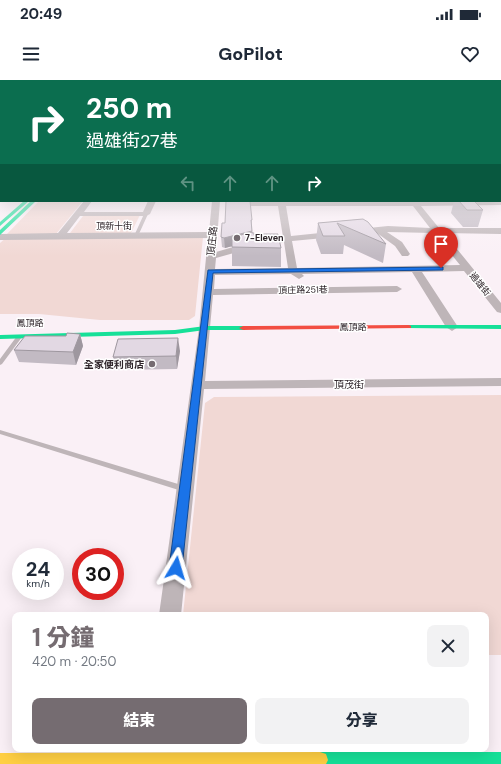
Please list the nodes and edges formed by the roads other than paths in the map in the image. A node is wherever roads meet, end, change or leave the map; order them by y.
1 (15, 202) edge
2 (27, 202) edge
3 (33, 202) edge
4 (87, 202) edge
5 (152, 202) edge
6 (216, 202) edge
7 (281, 202) edge
8 (346, 202) edge
9 (414, 202) edge
10 (475, 202) edge
11 (501, 203) edge
12 (78, 214) junction
13 (146, 214) junction
14 (0, 216) edge
15 (480, 222) edge
16 (0, 225) edge
17 (379, 230) junction
18 (437, 231) junction
19 (501, 231) edge
20 (489, 232) junction
21 (0, 233) edge
22 (213, 235) junction
23 (60, 236) junction
24 (136, 236) junction
25 (0, 237) edge
26 (501, 238) edge
27 (288, 239) junction
28 (405, 254) dead end
29 (211, 256) junction
30 (467, 268) junction
31 (415, 269) junction
32 (292, 270) junction
33 (210, 272) junction
34 (397, 289) dead end
35 (314, 290) junction
36 (208, 292) junction
37 (501, 310) edge
38 (124, 324) dead end
39 (452, 327) junction
40 (501, 327) edge
41 (205, 328) junction
42 (0, 337) edge
43 (19, 337) junction
44 (0, 363) edge
45 (501, 382) edge
46 (197, 385) junction
47 (0, 432) edge
48 (185, 489) junction
49 (170, 612) edge
50 (153, 758) edge
51 (0, 760) edge
52 (501, 760) edge
53 (392, 762) edge

1 - 14 main road
2 - 16 main road
3 - 21 main road
4 - 12 street
5 - 13 street
6 - 7 street
6 - 22 street, 頂庄路
7 - 8 street
7 - 27 street
8 - 9 street
9 - 10 street
9 - 18 street, 過雄街
10 - 11 street
12 - 13 street
12 - 23 street
13 - 24 lane
15 - 20 street
17 - 18 street
17 - 27 street
17 - 28 street
18 - 20 street
18 - 30 street, 過雄街
19 - 20 street
20 - 26 street
22 - 24 street, 頂新十街
22 - 29 street, 頂庄路
23 - 24 street, 頂新十街
23 - 25 street, 頂新十街
27 - 29 street
27 - 32 street
29 - 33 street, 頂庄路
30 - 31 street
30 - 37 street, 過雄街
31 - 32 street
31 - 39 street
32 - 33 street
32 - 35 street
33 - 36 street, 頂庄路
34 - 35 street, 頂庄路251巷
35 - 36 street, 頂庄路251巷
36 - 41 street, 頂庄路
38 - 41 main road, 鳳頂路
39 - 40 main road, 鳳頂路
39 - 41 main road, 鳳頂路
41 - 43 main road, 鳳頂路
41 - 46 street, 頂庄路
42 - 43 main road, 鳳頂路
43 - 44 lane
45 - 46 street, 頂茂街
46 - 48 street, 頂庄路
47 - 48 lane
48 - 49 street, 頂庄路
50 - 51 main road
50 - 53 main road
52 - 53 main road

